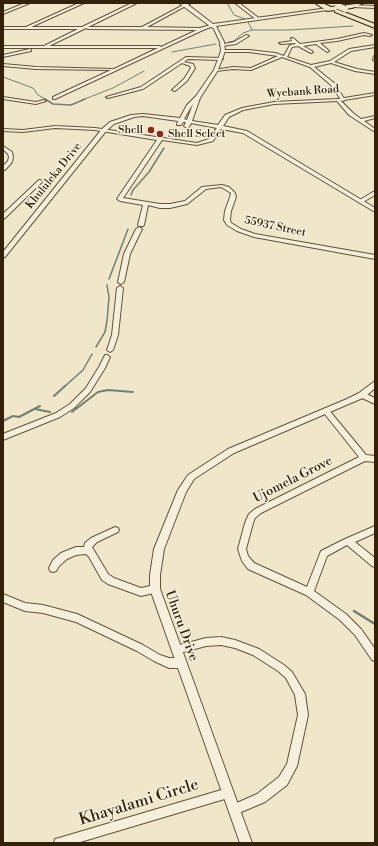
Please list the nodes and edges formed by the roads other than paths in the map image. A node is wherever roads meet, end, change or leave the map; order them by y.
1 (28, 3) edge
2 (82, 3) edge
3 (135, 3) edge
4 (181, 3) edge
5 (246, 3) edge
6 (318, 3) edge
7 (361, 3) edge
8 (187, 4) edge
9 (237, 4) edge
10 (352, 6) junction
11 (329, 7) edge
12 (375, 7) edge
13 (337, 8) junction
14 (3, 13) edge
15 (258, 19) junction
16 (375, 20) edge
17 (231, 23) junction
18 (214, 25) junction
19 (375, 26) edge
20 (3, 28) edge
21 (26, 28) junction
22 (84, 28) junction
23 (142, 28) junction
24 (202, 28) junction
25 (219, 33) junction
26 (370, 35) dead end
27 (247, 36) dead end
28 (295, 42) junction
29 (281, 43) dead end
30 (316, 43) junction
31 (222, 45) junction
32 (375, 46) edge
33 (3, 47) edge
34 (41, 47) junction
35 (162, 48) junction
36 (223, 51) junction
37 (327, 51) dead end
38 (311, 52) dead end
39 (3, 56) edge
40 (283, 57) junction
41 (221, 60) junction
42 (181, 62) junction
43 (331, 62) junction
44 (3, 65) edge
45 (311, 66) junction
46 (115, 70) junction
47 (216, 70) junction
48 (375, 73) edge
49 (174, 90) dead end
50 (375, 94) edge
51 (108, 97) dead end
52 (198, 97) junction
53 (3, 98) edge
54 (54, 98) dead end
55 (340, 100) junction
56 (44, 102) dead end
57 (375, 117) edge
58 (360, 121) junction
59 (180, 122) junction
60 (188, 124) junction
61 (219, 129) junction
62 (3, 130) edge
63 (104, 130) junction
64 (375, 131) edge
65 (160, 139) junction
66 (3, 147) edge
67 (3, 168) edge
68 (41, 181) dead end
69 (375, 193) edge
70 (361, 201) junction
71 (146, 204) junction
72 (375, 210) edge
73 (3, 216) edge
74 (6, 249) edge
75 (3, 256) edge
76 (375, 257) edge
77 (375, 384) edge
78 (362, 395) junction
79 (375, 401) edge
80 (326, 411) junction
81 (3, 437) edge
82 (364, 458) junction
83 (375, 459) edge
84 (375, 529) edge
85 (115, 530) dead end
86 (348, 541) junction
87 (88, 550) junction
88 (375, 563) edge
89 (54, 568) dead end
90 (154, 589) junction
91 (309, 592) junction
92 (3, 598) edge
93 (176, 650) junction
94 (375, 657) edge
95 (180, 663) junction
96 (228, 793) junction
97 (234, 810) junction
98 (59, 843) edge
99 (246, 843) edge

1 - 14 street
2 - 21 street
3 - 22 street
4 - 8 street
5 - 9 street
6 - 11 main road
7 - 10 main road
8 - 18 street
8 - 23 street
9 - 15 street
10 - 11 main road
10 - 12 street
11 - 13 main road
11 - 15 street
13 - 16 main road, bridge
13 - 19 main road
15 - 17 street
17 - 18 street
17 - 25 street
18 - 24 street
18 - 25 street
20 - 21 street
21 - 22 street
22 - 23 street
22 - 34 street
23 - 24 street
24 - 35 street
25 - 31 street
26 - 30 street
27 - 31 street
28 - 29 street
28 - 30 street
28 - 38 street
28 - 40 street
30 - 37 street
31 - 36 street
32 - 43 street
33 - 34 street
34 - 35 street
34 - 39 street
35 - 46 street
36 - 40 street
36 - 41 street
40 - 45 street
40 - 47 street
41 - 42 street
41 - 47 street
42 - 49 street
42 - 51 street
43 - 45 street
43 - 48 street
44 - 46 street
45 - 55 street
46 - 54 street
47 - 52 street
50 - 55 street, Wyebank Road
52 - 59 street
52 - 60 street
53 - 56 street
55 - 58 street
55 - 61 street, Wyebank Road
57 - 58 street
58 - 64 street
59 - 60 street, Khululeka Drive
59 - 63 street, Khululeka Drive
60 - 61 street, Khululeka Drive
61 - 65 street
61 - 70 street, Khululeka Drive
62 - 63 street
63 - 65 street
63 - 74 street, Khululeka Drive
65 - 71 street, 55937 Street
66 - 67 street
68 - 73 street
69 - 70 street
70 - 72 street, Khululeka Drive
71 - 76 street, 55937 Street
71 - 81 street
74 - 75 street, Khululeka Drive
77 - 78 street, Uhuru Drive
78 - 79 street
78 - 80 street, Uhuru Drive
80 - 82 street
80 - 90 street, Uhuru Drive
82 - 83 street
82 - 91 street, Ujomela Grove
84 - 86 street
85 - 87 street
86 - 88 street
86 - 91 street
87 - 89 street
87 - 90 street
90 - 93 street, Uhuru Drive
91 - 94 street, Ujomela Grove
92 - 95 street
93 - 95 street, Uhuru Drive
93 - 97 street
95 - 96 street, Uhuru Drive
96 - 97 street, Uhuru Drive
96 - 98 street, Khayalami Circle
97 - 99 street, Uhuru Drive

